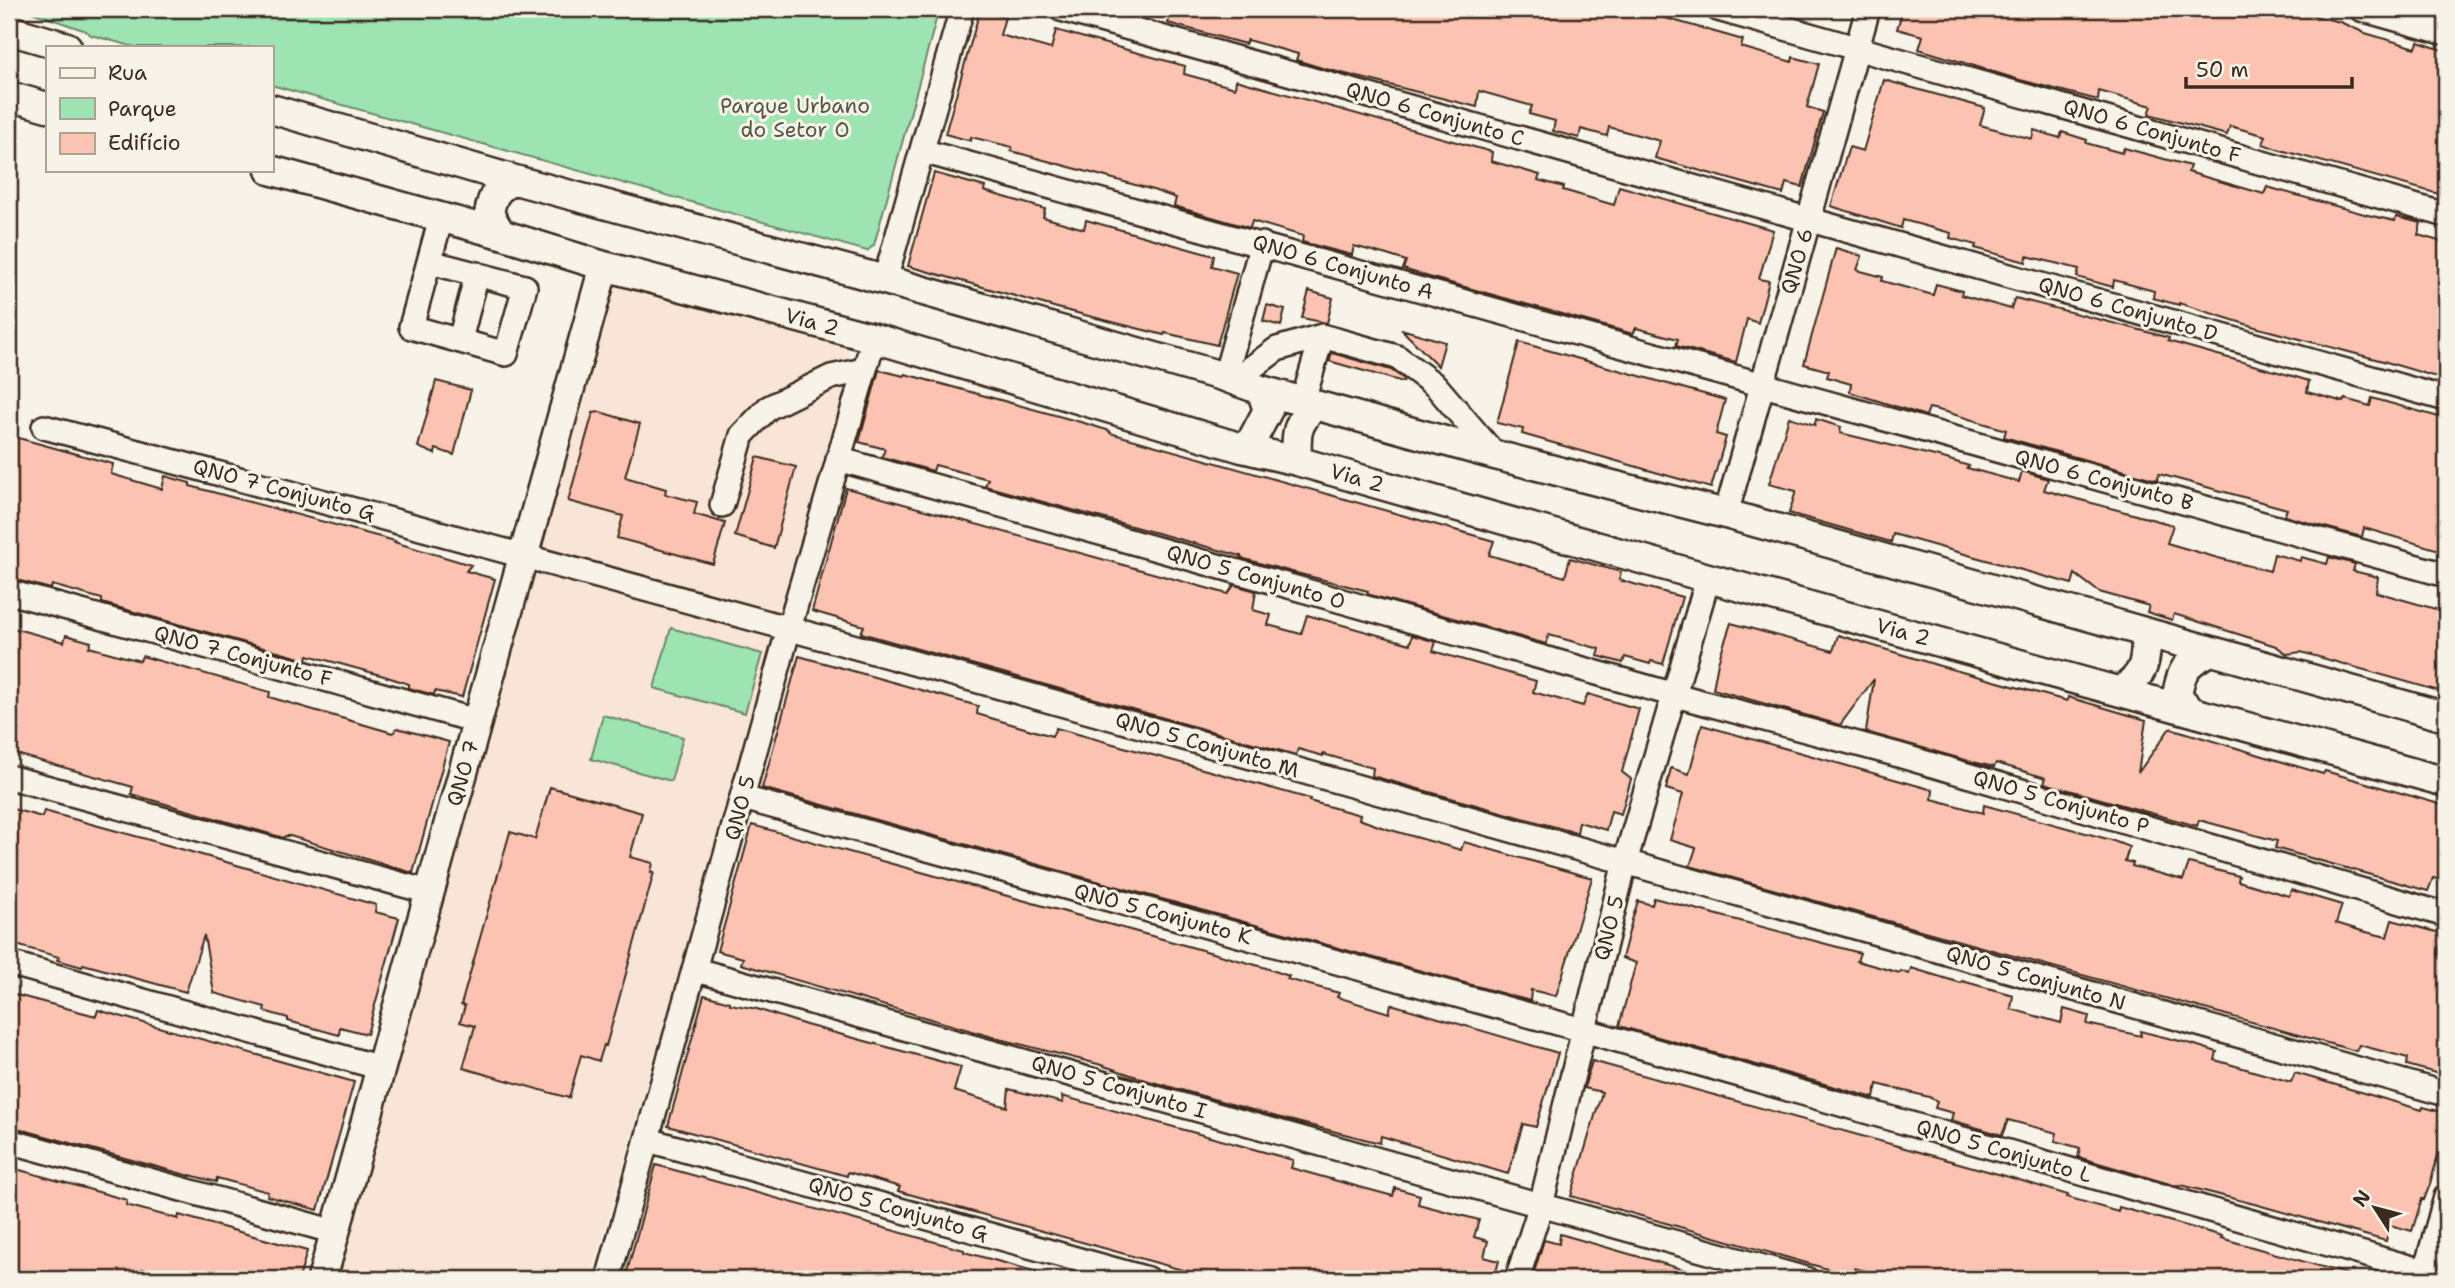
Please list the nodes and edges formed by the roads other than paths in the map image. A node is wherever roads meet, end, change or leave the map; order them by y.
1 (962, 9) edge
2 (1061, 9) edge
3 (1718, 9) edge
4 (1868, 9) edge
5 (2361, 9) edge
6 (9, 30) edge
7 (2446, 33) edge
8 (64, 46) edge
9 (1857, 48) junction
10 (9, 96) edge
11 (46, 107) edge
12 (273, 110) edge
13 (922, 151) junction
14 (273, 171) edge
15 (515, 180) junction
16 (2446, 215) edge
17 (441, 218) junction
18 (1809, 218) junction
19 (501, 233) junction
20 (1262, 244) junction
21 (430, 262) junction
22 (604, 266) junction
23 (477, 274) junction
24 (885, 280) junction
25 (1322, 337) junction
26 (874, 338) junction
27 (460, 340) junction
28 (864, 370) junction
29 (1230, 378) junction
30 (1763, 386) junction
31 (1261, 390) junction
32 (2446, 399) edge
33 (1309, 403) junction
34 (44, 427) dead end
35 (1242, 448) junction
36 (1495, 455) junction
37 (838, 459) junction
38 (1297, 461) junction
39 (722, 505) dead end
40 (1726, 514) junction
41 (524, 554) junction
42 (2446, 575) edge
43 (1708, 578) junction
44 (9, 592) edge
45 (789, 628) junction
46 (2146, 633) junction
47 (2211, 651) junction
48 (2120, 691) junction
49 (1675, 695) junction
50 (2190, 711) junction
51 (2446, 717) edge
52 (477, 720) junction
53 (9, 777) edge
54 (2446, 782) edge
55 (743, 798) junction
56 (1625, 862) junction
57 (429, 892) junction
58 (2446, 915) edge
59 (9, 963) edge
60 (696, 970) junction
61 (1583, 1030) junction
62 (381, 1068) junction
63 (2446, 1094) edge
64 (648, 1140) junction
65 (9, 1141) edge
66 (2446, 1197) edge
67 (1541, 1205) junction
68 (335, 1232) junction
69 (2424, 1276) edge
70 (322, 1279) edge
71 (608, 1279) edge
72 (1148, 1279) edge
73 (1517, 1279) edge
74 (1807, 1279) edge

1 - 13 street
2 - 18 street, QNO 6 Conjunto C
3 - 9 street, QNO 6 Conjunto F
4 - 9 street, QNO 6
5 - 7 street
6 - 8 main road
9 - 16 street, QNO 6 Conjunto F
9 - 18 street, QNO 6
10 - 11 main road
12 - 15 main road
13 - 20 street, QNO 6 Conjunto A
13 - 24 street
14 - 17 main road, Via 2
15 - 19 main road
15 - 24 main road
17 - 19 main road, Via 2
17 - 21 street
18 - 30 street, QNO 6
18 - 32 street, QNO 6 Conjunto D
19 - 22 main road, Via 2
20 - 29 street
20 - 30 street, QNO 6 Conjunto A
21 - 23 street
21 - 27 street
22 - 26 main road, Via 2
22 - 41 main road, QNO 7
23 - 27 street
23 - 27 street
24 - 29 main road
25 - 29 street
25 - 33 street
25 - 36 street
26 - 28 street, QNO 5
26 - 35 main road, Via 2
28 - 37 street, QNO 5
28 - 39 street
29 - 31 main road
30 - 40 street, QNO 6
30 - 42 street, QNO 6 Conjunto B
31 - 33 main road
31 - 35 main road
33 - 36 main road
33 - 38 main road
34 - 41 street, QNO 7 Conjunto G
35 - 38 main road, Via 2
36 - 40 main road
37 - 45 street, QNO 5
37 - 49 street, QNO 5 Conjunto O
38 - 43 main road, Via 2
40 - 46 main road
41 - 45 street, QNO 7 Conjunto G
41 - 52 main road, QNO 7
43 - 48 main road, Via 2
43 - 49 street, QNO 5
44 - 52 street, QNO 7 Conjunto F
45 - 55 street, QNO 5
45 - 56 street, QNO 5 Conjunto M
46 - 47 main road
46 - 48 main road
47 - 50 main road
47 - 51 main road
48 - 50 main road, Via 2
49 - 56 street, QNO 5
49 - 58 street, QNO 5 Conjunto P
50 - 54 main road, Via 2
52 - 57 main road, QNO 7
53 - 57 street
55 - 60 street, QNO 5
55 - 61 street, QNO 5 Conjunto K
56 - 61 street, QNO 5
56 - 63 street, QNO 5 Conjunto N
57 - 62 main road, QNO 7
59 - 62 street
60 - 64 street, QNO 5
60 - 67 street, QNO 5 Conjunto I
61 - 67 street, QNO 5
61 - 69 street, QNO 5 Conjunto L
62 - 68 main road, QNO 7
64 - 71 street, QNO 5
64 - 72 street, QNO 5 Conjunto G
65 - 68 street
66 - 69 street
67 - 73 street, QNO 5
67 - 74 street, QNO 5 Conjunto I
68 - 70 main road, QNO 7

